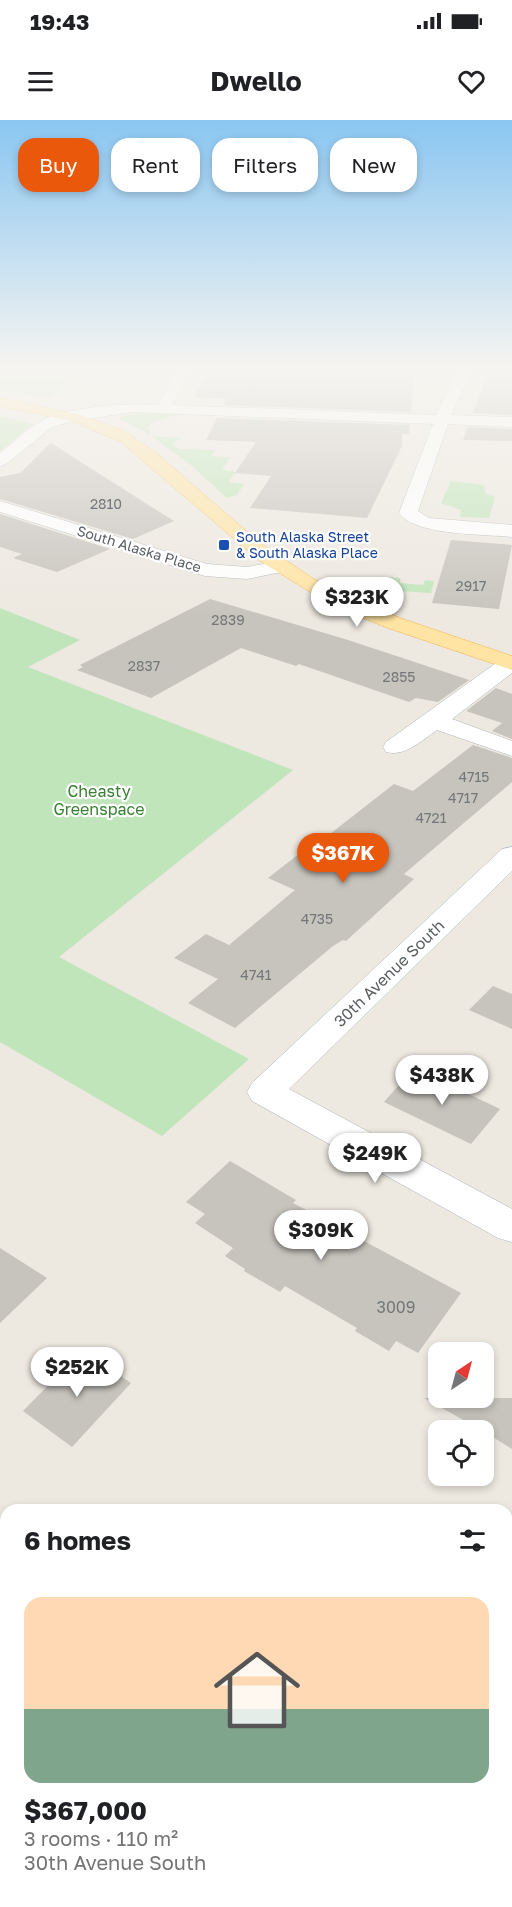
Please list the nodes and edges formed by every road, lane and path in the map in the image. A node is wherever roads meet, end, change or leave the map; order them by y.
1 (12, 451) edge
2 (143, 451) edge
3 (430, 451) edge
4 (0, 461) edge
5 (0, 506) edge
6 (512, 531) edge
7 (280, 567) junction
8 (511, 663) edge
9 (434, 722) junction
10 (395, 747) dead end
11 (512, 749) edge
12 (512, 855) edge
13 (512, 1227) edge

1 - 4 street
2 - 7 main road
3 - 6 street
5 - 7 street, South Alaska Place
7 - 8 main road
8 - 9 street
9 - 10 street
9 - 11 street
12 - 13 street, 30th Avenue South

